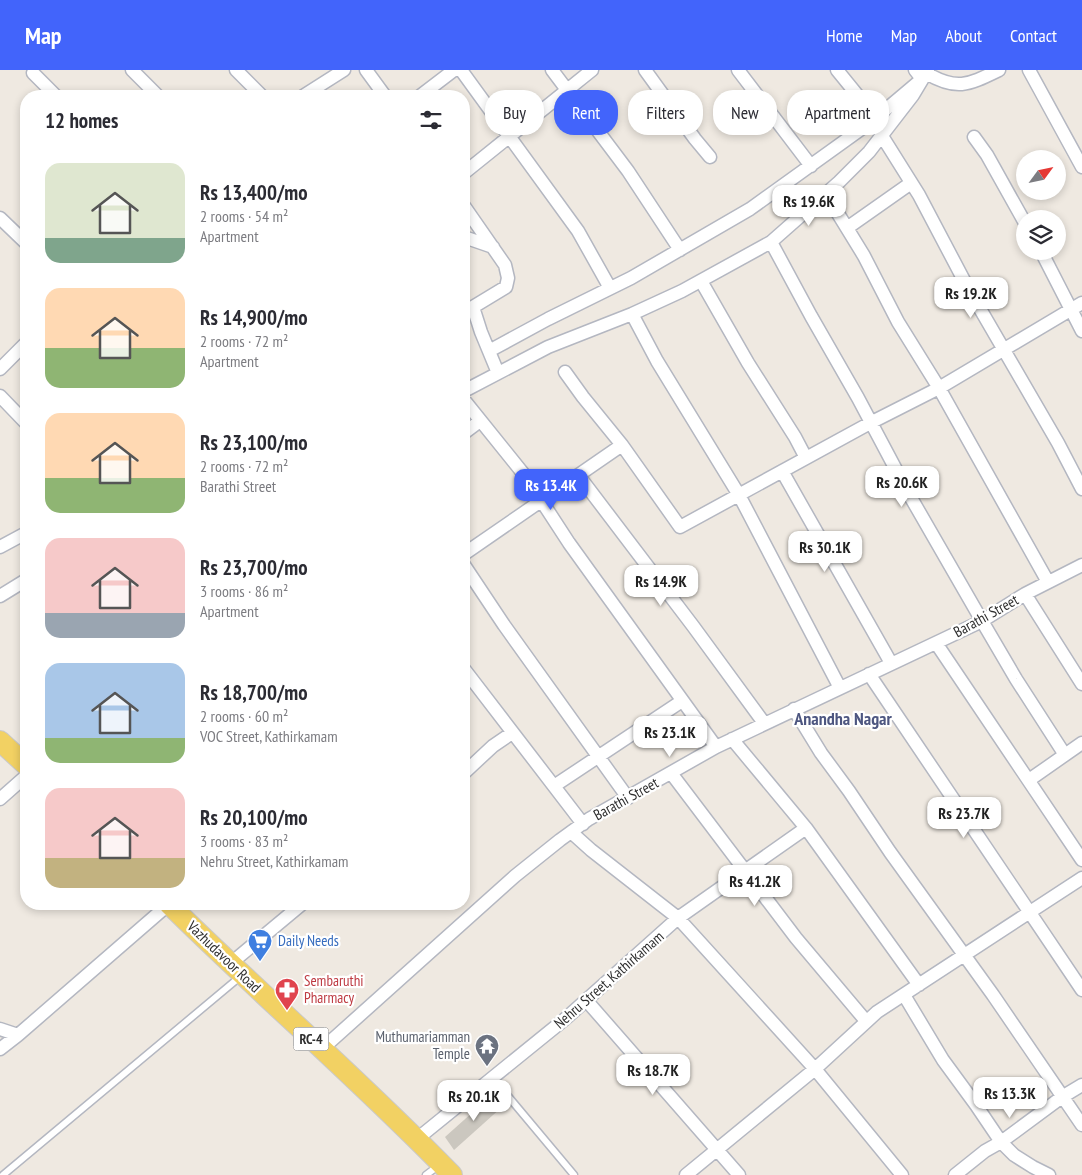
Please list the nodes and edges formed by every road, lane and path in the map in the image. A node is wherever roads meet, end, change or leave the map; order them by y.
1 (132, 70) edge
2 (236, 70) edge
3 (344, 70) edge
4 (366, 70) edge
5 (454, 70) edge
6 (461, 70) edge
7 (552, 70) edge
8 (592, 70) edge
9 (645, 70) edge
10 (738, 70) edge
11 (837, 70) edge
12 (999, 70) edge
13 (1029, 70) edge
14 (33, 73) dead end
15 (923, 73) edge
16 (374, 82) junction
17 (50, 90) edge
18 (152, 90) edge
19 (256, 90) edge
20 (312, 90) edge
21 (373, 90) edge
22 (380, 90) edge
23 (428, 90) edge
24 (566, 90) edge
25 (568, 90) edge
26 (853, 90) edge
27 (554, 101) edge
28 (889, 106) edge
29 (602, 135) edge
30 (853, 135) edge
31 (882, 136) junction
32 (510, 137) junction
33 (974, 137) dead end
34 (710, 157) dead end
35 (811, 166) junction
36 (1082, 167) edge
37 (470, 168) edge
38 (911, 183) junction
39 (826, 194) junction
40 (1018, 210) edge
41 (470, 215) edge
42 (0, 218) edge
43 (847, 228) junction
44 (20, 237) edge
45 (470, 239) edge
46 (771, 242) junction
47 (492, 247) junction
48 (680, 250) junction
49 (1046, 260) edge
50 (701, 281) junction
51 (610, 288) junction
52 (1082, 303) edge
53 (1071, 310) junction
54 (632, 314) junction
55 (1082, 331) edge
56 (20, 349) edge
57 (1004, 349) junction
58 (489, 351) junction
59 (0, 369) edge
60 (565, 372) dead end
61 (498, 373) junction
62 (470, 388) edge
63 (939, 388) junction
64 (0, 396) edge
65 (470, 408) edge
66 (20, 417) edge
67 (480, 421) junction
68 (872, 422) junction
69 (470, 428) edge
70 (622, 445) junction
71 (806, 458) junction
72 (782, 471) junction
73 (579, 476) junction
74 (1082, 489) edge
75 (739, 495) junction
76 (542, 500) junction
77 (20, 536) edge
78 (0, 547) edge
79 (470, 550) edge
80 (1082, 565) edge
81 (470, 574) edge
82 (1048, 582) junction
83 (20, 584) edge
84 (2, 592) edge
85 (1025, 594) junction
86 (982, 622) junction
87 (936, 643) junction
88 (892, 663) junction
89 (869, 674) junction
90 (470, 677) edge
91 (1082, 684) edge
92 (840, 688) junction
93 (682, 700) junction
94 (794, 709) junction
95 (764, 723) junction
96 (512, 732) junction
97 (732, 738) junction
98 (0, 741) edge
99 (1082, 743) edge
100 (716, 746) junction
101 (1065, 755) junction
102 (598, 757) junction
103 (20, 759) edge
104 (470, 767) edge
105 (671, 774) junction
106 (1029, 780) junction
107 (20, 781) edge
108 (554, 786) junction
109 (628, 798) junction
110 (0, 799) edge
111 (583, 824) junction
112 (806, 828) junction
113 (571, 832) junction
114 (1082, 860) edge
115 (745, 872) junction
116 (1082, 878) edge
117 (162, 910) edge
118 (175, 910) edge
119 (292, 910) edge
120 (1030, 911) junction
121 (678, 918) junction
122 (964, 955) junction
123 (236, 969) junction
124 (919, 985) junction
125 (1082, 990) edge
126 (904, 995) junction
127 (586, 1000) junction
128 (866, 1021) junction
129 (0, 1029) edge
130 (18, 1035) junction
131 (0, 1049) edge
132 (322, 1049) junction
133 (815, 1069) junction
134 (492, 1077) junction
135 (1082, 1085) edge
136 (1062, 1098) junction
137 (1082, 1125) edge
138 (417, 1138) junction
139 (1001, 1142) junction
140 (717, 1149) junction
141 (440, 1171) edge
142 (3, 1175) edge
143 (574, 1175) edge
144 (686, 1175) edge
145 (739, 1175) edge
146 (902, 1175) edge
147 (954, 1175) edge
148 (1049, 1175) edge

1 - 18 street
2 - 19 street
3 - 20 street
4 - 16 street
5 - 23 street
6 - 32 street
7 - 24 street
8 - 25 street
9 - 34 street
10 - 35 street
11 - 26 street
12 - 15 street
13 - 36 street
14 - 17 street
15 - 28 street
15 - 31 street
16 - 21 street
16 - 22 street
27 - 32 street
29 - 48 street
30 - 35 street
31 - 38 street
31 - 39 street
32 - 37 street
32 - 51 street
33 - 40 street
35 - 48 street
38 - 43 street
38 - 57 street
39 - 43 street
39 - 46 street
41 - 47 street
42 - 44 street
43 - 63 street
45 - 47 street
46 - 50 street
46 - 68 street
47 - 58 street
48 - 51 street
49 - 53 street
50 - 54 street
50 - 71 street
51 - 58 street
52 - 53 street
53 - 55 street
53 - 57 street
54 - 61 street
54 - 75 street
56 - 59 street
57 - 63 street
57 - 74 street
58 - 61 street
60 - 70 street
61 - 62 street
63 - 68 street
63 - 82 street
64 - 66 street
65 - 67 street
67 - 69 street
67 - 76 street
68 - 71 street
68 - 86 street
70 - 73 street
70 - 75 street
71 - 72 street
72 - 75 street
72 - 88 street
73 - 76 street
73 - 95 street
75 - 92 street
76 - 79 street
76 - 93 street
77 - 78 street
80 - 82 street, Barathi Street
81 - 102 street
82 - 85 street, Barathi Street
83 - 84 street
85 - 86 street, Barathi Street
85 - 91 street
86 - 87 street, Barathi Street
86 - 101 street
87 - 88 street, Barathi Street
87 - 106 street
88 - 89 street, Barathi Street
89 - 92 street, Barathi Street
89 - 120 street
90 - 96 street
92 - 94 street, Barathi Street
93 - 100 street
93 - 102 street
94 - 95 street, Barathi Street
94 - 122 street
95 - 97 street, Barathi Street
96 - 104 street
96 - 108 street
97 - 100 street, Barathi Street
97 - 112 street
98 - 103 main road
99 - 101 street
100 - 105 street, Barathi Street
101 - 106 street
102 - 108 street
102 - 109 street
105 - 109 street, Barathi Street
105 - 115 street
106 - 114 street
107 - 110 street
108 - 111 street
109 - 111 street, Barathi Street
111 - 113 street, Barathi Street
112 - 115 street, Nehru Street, Kathirkamam
112 - 124 street
113 - 121 street
113 - 132 street, Barathi Street
115 - 121 street, Nehru Street, Kathirkamam
115 - 128 street
116 - 120 street
117 - 130 street
118 - 123 main road, Vazhudavoor Road / RC-4
119 - 123 street
120 - 122 street
120 - 125 street
121 - 127 street, Nehru Street, Kathirkamam
121 - 133 street
122 - 124 street
122 - 136 street
123 - 132 main road, Vazhudavoor Road / RC-4
123 - 142 lane
124 - 126 street
126 - 128 street
126 - 139 street
127 - 134 street, Nehru Street, Kathirkamam
127 - 140 street
128 - 133 street
129 - 130 street
130 - 131 street
132 - 138 main road, Vazhudavoor Road / RC-4
133 - 140 street
133 - 146 street
134 - 138 street, Nehru Street, Kathirkamam
134 - 143 lane
135 - 136 street
136 - 137 street
136 - 139 street
138 - 141 main road, Vazhudavoor Road / RC-4
139 - 147 street
139 - 148 street
140 - 144 street
140 - 145 street

